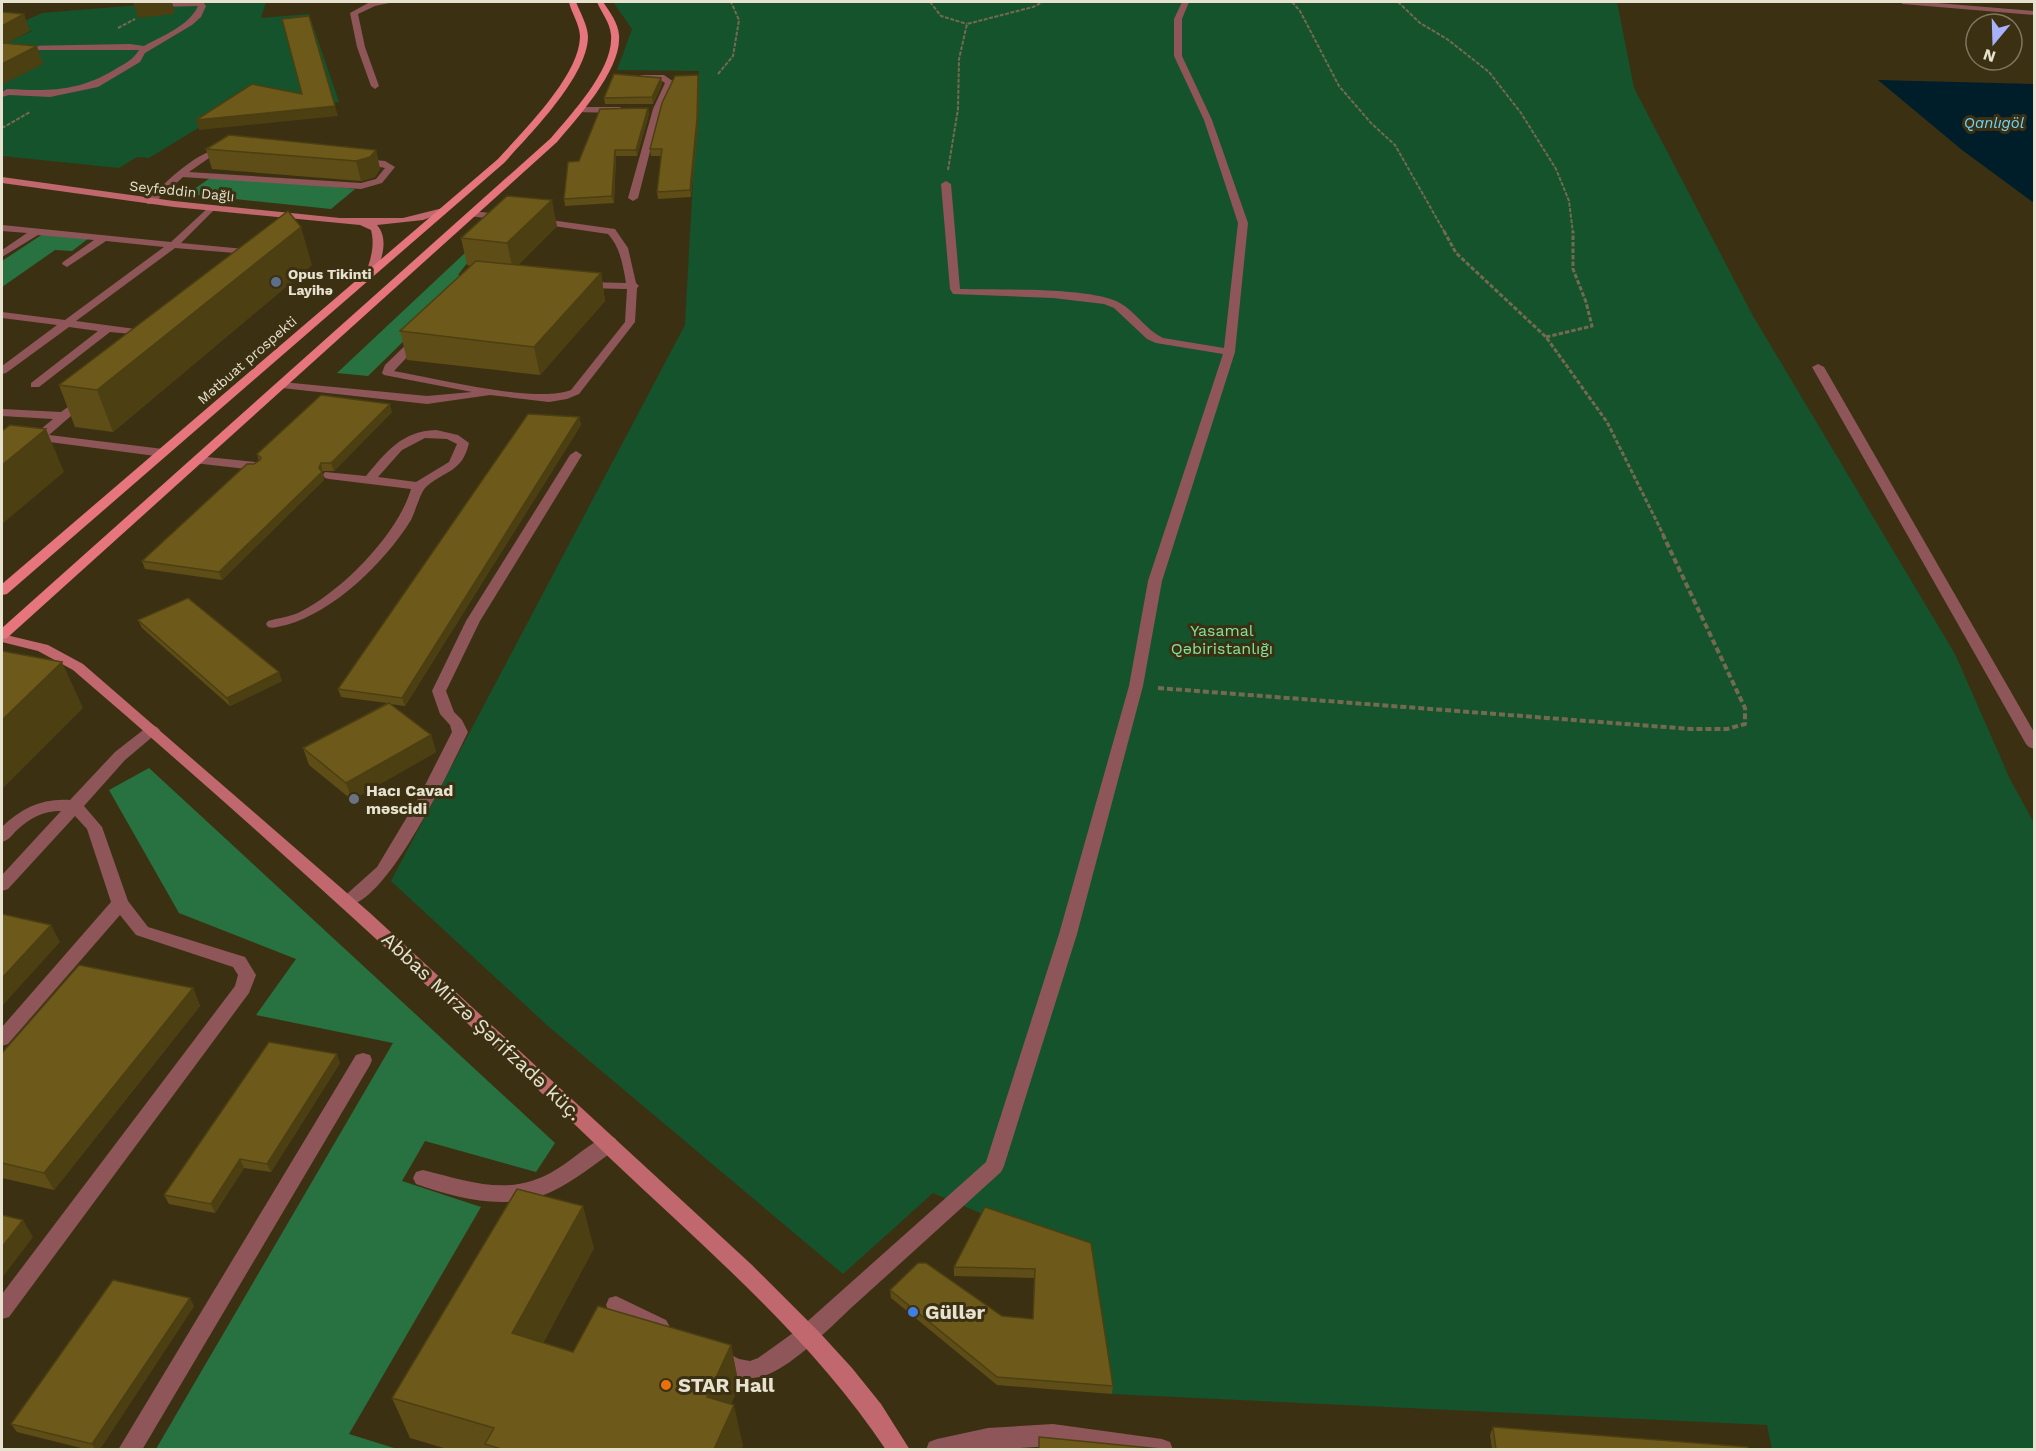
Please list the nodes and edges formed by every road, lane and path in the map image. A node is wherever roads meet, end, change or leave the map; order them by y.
1 (40, 2) edge
2 (130, 2) edge
3 (390, 2) edge
4 (572, 2) edge
5 (600, 2) edge
6 (731, 2) edge
7 (930, 2) edge
8 (1043, 2) edge
9 (1185, 2) edge
10 (1292, 2) edge
11 (1398, 2) edge
12 (1903, 2) edge
13 (372, 3) edge
14 (159, 5) dead end
15 (2034, 13) edge
16 (967, 24) junction
17 (26, 48) edge
18 (146, 49) junction
19 (718, 74) dead end
20 (636, 78) edge
21 (375, 86) dead end
22 (2, 95) edge
23 (36, 108) dead end
24 (657, 109) junction
25 (578, 110) junction
26 (634, 110) edge
27 (645, 110) edge
28 (2, 128) edge
29 (235, 148) edge
30 (352, 159) edge
31 (183, 174) junction
32 (2, 180) edge
33 (946, 184) joint
34 (633, 198) dead end
35 (150, 202) junction
36 (210, 209) junction
37 (443, 210) junction
38 (473, 214) junction
39 (361, 222) junction
40 (2, 228) edge
41 (37, 231) junction
42 (104, 238) junction
43 (172, 244) junction
44 (2, 254) edge
45 (256, 263) edge
46 (67, 264) dead end
47 (371, 273) junction
48 (575, 284) edge
49 (634, 286) junction
50 (2, 315) edge
51 (65, 323) junction
52 (430, 328) edge
53 (107, 329) junction
54 (1546, 337) junction
55 (153, 343) edge
56 (1229, 352) junction
57 (1818, 368) dead end
58 (2, 371) edge
59 (35, 385) dead end
60 (282, 385) junction
61 (490, 392) junction
62 (90, 394) edge
63 (2, 412) edge
64 (63, 416) junction
65 (39, 436) junction
66 (163, 453) junction
67 (576, 455) dead end
68 (198, 460) junction
69 (255, 466) edge
70 (2, 468) edge
71 (329, 475) dead end
72 (369, 480) junction
73 (418, 486) junction
74 (3, 590) edge
75 (273, 624) dead end
76 (2, 636) edge
77 (1136, 686) junction
78 (152, 730) junction
79 (2034, 744) edge
80 (75, 806) junction
81 (2, 836) edge
82 (2, 885) edge
83 (347, 901) junction
84 (120, 903) junction
85 (2, 1039) edge
86 (363, 1060) dead end
87 (608, 1144) junction
88 (423, 1178) dead end
89 (616, 1305) dead end
90 (2, 1310) edge
91 (807, 1335) junction
92 (675, 1336) edge
93 (705, 1352) edge
94 (129, 1449) edge
95 (899, 1449) edge
96 (937, 1449) edge
97 (1162, 1449) edge

1 - 2 path
3 - 13 lane
4 - 37 main road, Mətbuat prospekti
5 - 25 main road
6 - 19 path
7 - 16 path
8 - 16 path
9 - 56 lane
10 - 54 path
11 - 54 path
12 - 15 lane
13 - 21 lane
14 - 18 lane
16 - 33 path
17 - 18 lane
18 - 22 lane
20 - 24 lane
23 - 28 path
24 - 27 lane
24 - 34 lane
25 - 26 lane
25 - 38 main road
29 - 31 lane
30 - 31 lane
31 - 35 lane
32 - 35 main road, Seyfəddin Dağlı
33 - 56 lane
35 - 36 main road, Seyfəddin Dağlı
36 - 39 main road, Seyfəddin Dağlı
36 - 43 lane
37 - 39 main road, Seyfəddin Dağlı
37 - 47 main road, Mətbuat prospekti
38 - 49 lane
38 - 60 main road
39 - 47 main road
40 - 41 lane
41 - 42 lane
41 - 44 lane
42 - 43 lane
42 - 46 lane
43 - 45 lane
43 - 51 lane
47 - 66 main road, Mətbuat prospekti
48 - 49 lane
49 - 61 lane
50 - 51 lane
51 - 53 lane
51 - 58 lane
52 - 61 lane
53 - 55 lane
53 - 59 lane
54 - 77 path
56 - 77 lane
57 - 79 lane
60 - 61 lane
60 - 68 main road
62 - 64 lane
63 - 64 lane
64 - 65 lane
65 - 66 lane
65 - 70 lane
66 - 74 main road, Mətbuat prospekti
67 - 83 lane
68 - 69 lane
68 - 76 main road
71 - 72 lane
72 - 73 lane
72 - 73 lane
73 - 75 lane
76 - 78 main road, Abbas Mirzə Şərifzadə küç.
77 - 91 lane
78 - 80 lane
78 - 83 main road, Abbas Mirzə Şərifzadə küç.
80 - 81 lane
80 - 82 lane
80 - 84 lane
83 - 87 main road, Abbas Mirzə Şərifzadə küç.
84 - 85 lane
84 - 90 lane
86 - 94 lane
87 - 88 lane
87 - 91 main road, Abbas Mirzə Şərifzadə küç.
89 - 92 lane
91 - 93 lane
91 - 95 main road, Abbas Mirzə Şərifzadə küç.
96 - 97 lane

